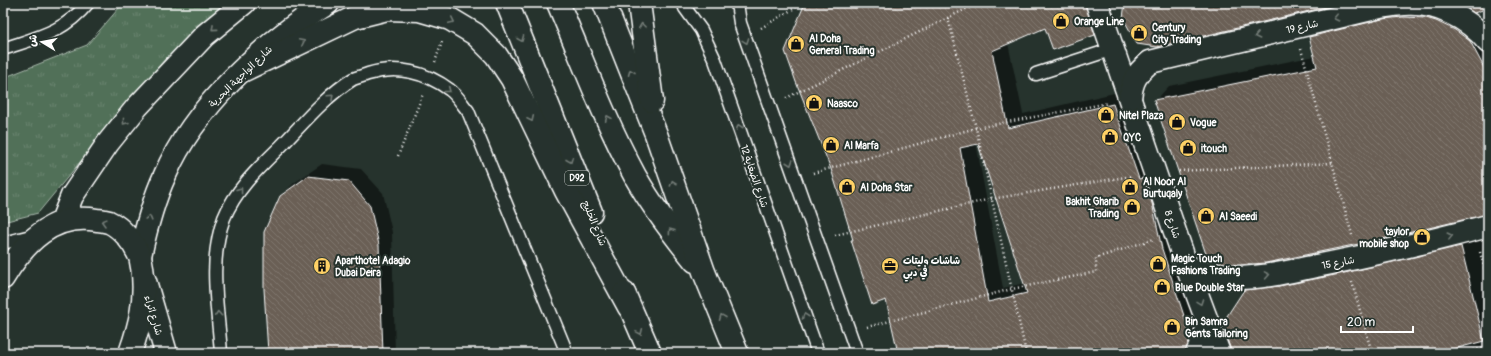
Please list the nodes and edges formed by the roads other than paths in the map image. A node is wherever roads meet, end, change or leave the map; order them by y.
1 (88, 3) edge
2 (244, 3) edge
3 (328, 3) edge
4 (507, 3) edge
5 (558, 3) edge
6 (604, 3) edge
7 (639, 3) edge
8 (684, 3) edge
9 (737, 3) edge
10 (1097, 3) edge
11 (1488, 42) edge
12 (3, 49) edge
13 (1113, 49) junction
14 (242, 71) junction
15 (1036, 74) dead end
16 (1130, 98) junction
17 (656, 134) junction
18 (62, 221) junction
19 (1481, 228) edge
20 (39, 235) junction
21 (3, 243) edge
22 (140, 256) junction
23 (1187, 267) junction
24 (704, 272) junction
25 (3, 278) edge
26 (144, 278) junction
27 (629, 307) junction
28 (1208, 324) junction
29 (130, 353) edge
30 (166, 353) edge
31 (221, 353) edge
32 (567, 353) edge
33 (650, 353) edge
34 (737, 353) edge
35 (818, 353) edge
36 (857, 353) edge
37 (1197, 353) edge
38 (1218, 353) edge

1 - 12 lane
2 -> 18 main road
3 - 14 main road, شارع الواجهة البحرية
4 -> 27 main road, شارع الخليج / D92
24 -> 5 main road
17 -> 6 main road
17 -> 7 main road
35 -> 8 lane, 12 شارع الضغاية
9 -> 36 lane
10 - 13 main road, شارع 8
11 -> 16 main road, شارع 19
13 - 15 lane
13 - 16 main road, شارع 8
22 -> 14 main road, شارع الواجهة البحرية
14 -> 27 main road
16 - 23 main road, شارع 8
24 -> 17 main road
18 - 20 main road
22 -> 18 main road
23 -> 19 main road, شارع 15
20 - 21 lane
20 - 25 main road
22 - 26 main road
23 -> 28 main road, شارع 8
34 -> 24 main road
26 - 29 main road
26 - 30 main road, شارع اثراء
27 -> 33 main road, شارع الخليج / D92
28 - 37 main road
28 - 38 main road, شارع 8
31 -> 32 lane

